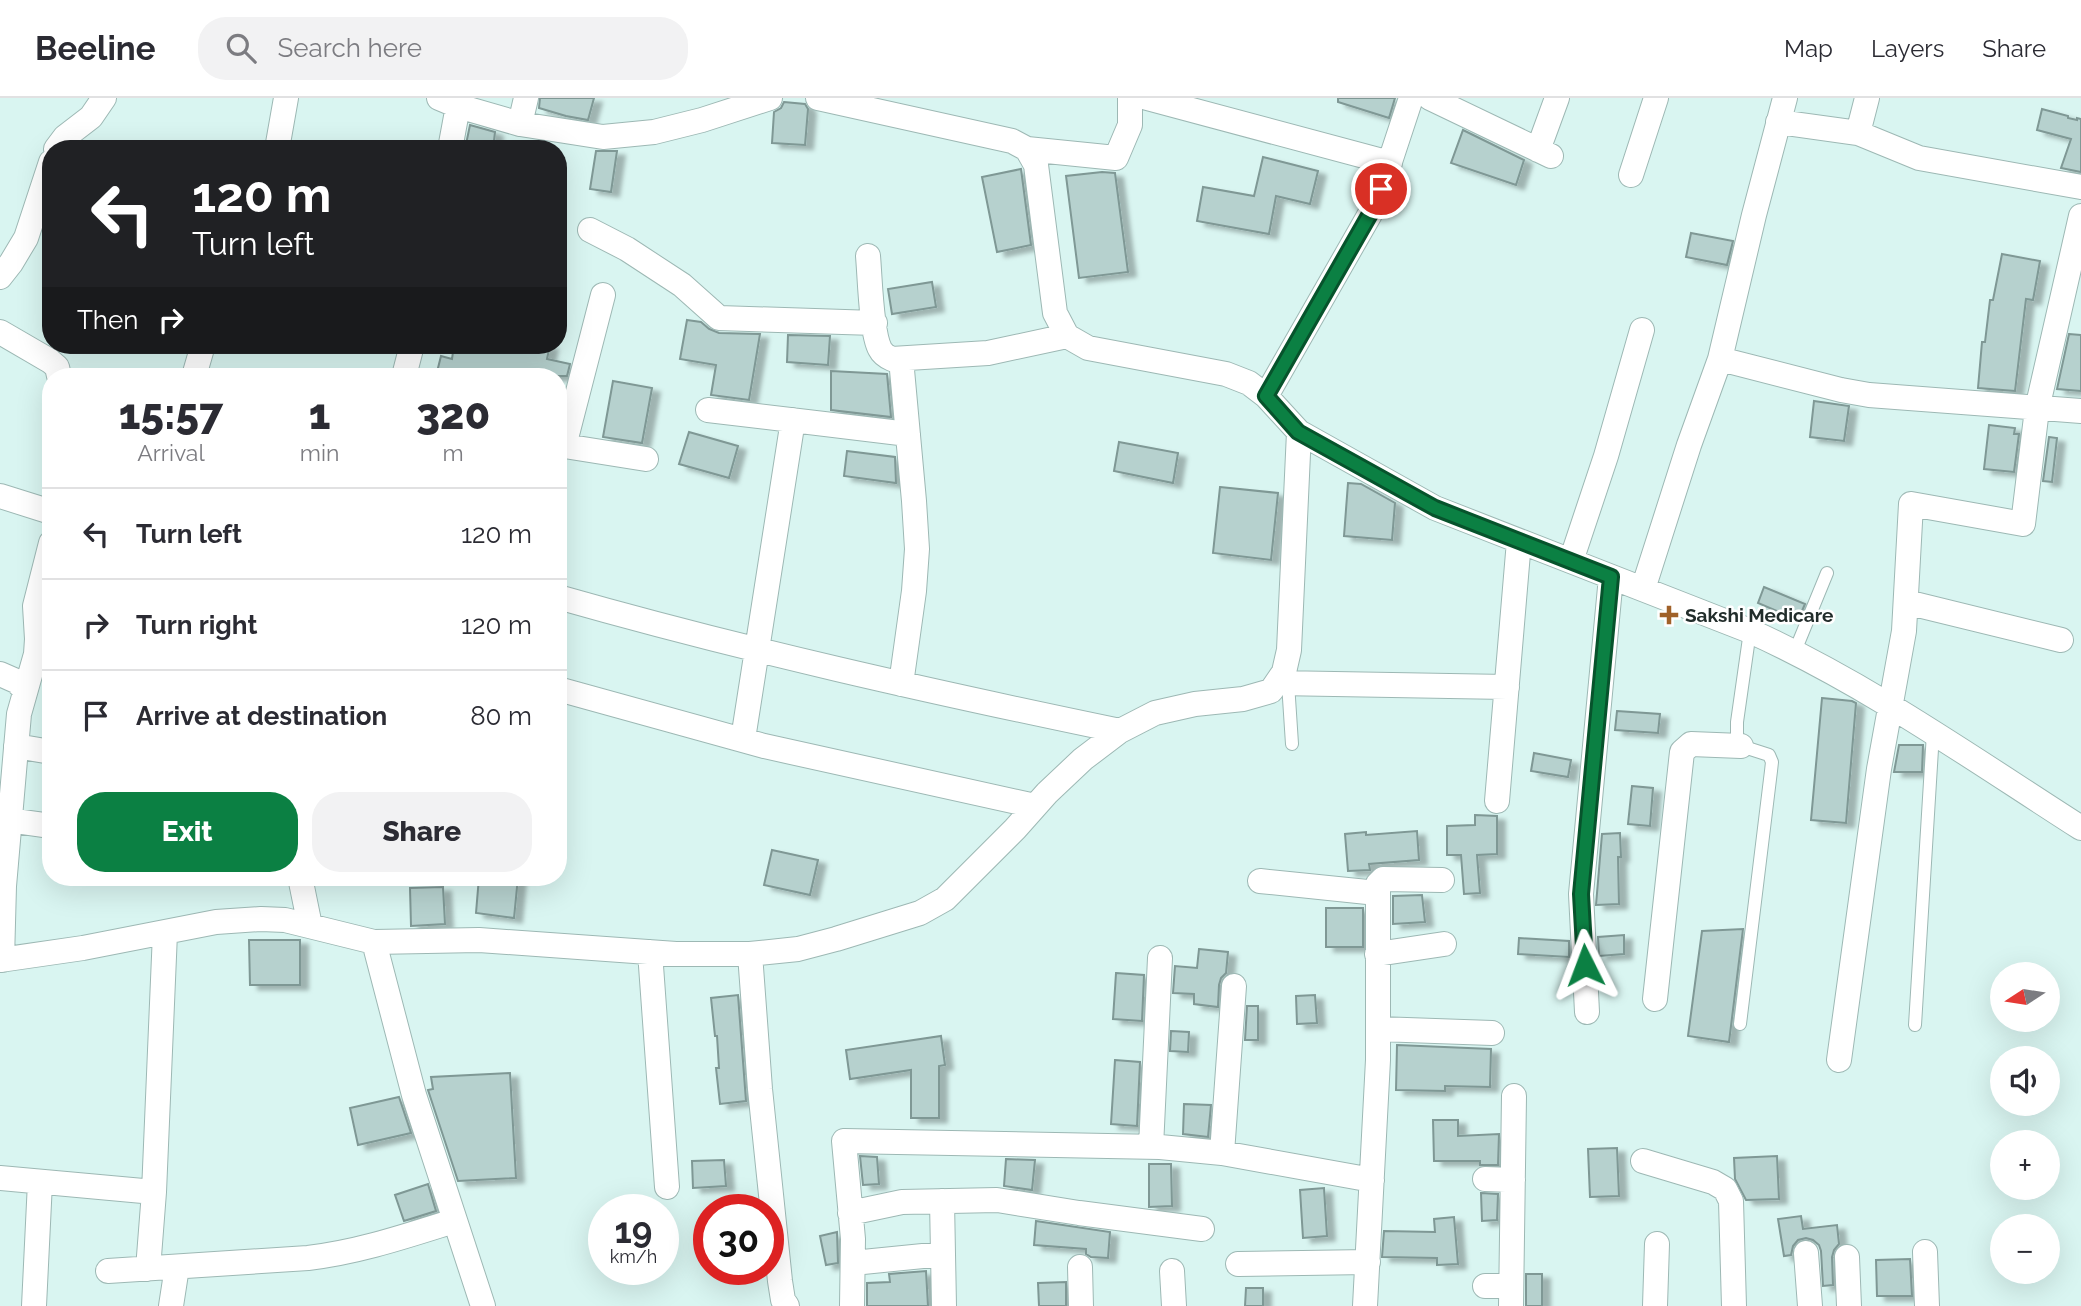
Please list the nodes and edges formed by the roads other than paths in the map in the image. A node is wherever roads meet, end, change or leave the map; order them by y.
1 (103, 98) edge
2 (286, 98) edge
3 (526, 98) edge
4 (770, 98) edge
5 (818, 98) edge
6 (1130, 98) edge
7 (1147, 98) edge
8 (1411, 98) edge
9 (1430, 98) edge
10 (1558, 98) edge
11 (1656, 98) edge
12 (1867, 98) edge
13 (448, 102) edge
14 (1222, 107) edge
15 (1782, 110) edge
16 (520, 124) junction
17 (1858, 133) junction
18 (63, 140) edge
19 (279, 140) edge
20 (450, 140) edge
21 (1027, 149) junction
22 (1390, 163) junction
23 (1630, 175) dead end
24 (2081, 187) edge
25 (42, 189) edge
26 (2081, 216) edge
27 (590, 230) dead end
28 (868, 256) dead end
29 (0, 277) edge
30 (603, 295) dead end
31 (875, 323) junction
32 (1642, 330) dead end
33 (0, 332) edge
34 (1067, 335) junction
35 (901, 359) junction
36 (1720, 359) junction
37 (57, 368) edge
38 (1266, 396) junction
39 (2036, 409) junction
40 (708, 410) dead end
41 (2081, 411) edge
42 (793, 420) junction
43 (567, 424) edge
44 (1298, 432) junction
45 (908, 434) junction
46 (567, 446) edge
47 (646, 459) dead end
48 (0, 496) edge
49 (42, 509) edge
50 (1519, 541) junction
51 (1572, 561) junction
52 (1827, 573) dead end
53 (1611, 577) junction
54 (42, 578) edge
55 (1643, 589) junction
56 (567, 599) edge
57 (1906, 602) junction
58 (1750, 631) junction
59 (2062, 640) dead end
60 (757, 651) junction
61 (1795, 651) junction
62 (0, 674) edge
63 (1283, 683) junction
64 (901, 684) junction
65 (1507, 687) junction
66 (25, 690) junction
67 (567, 691) edge
68 (1891, 706) junction
69 (1121, 731) junction
70 (1933, 733) junction
71 (743, 739) junction
72 (1292, 744) dead end
73 (16, 746) junction
74 (1741, 746) junction
75 (42, 750) edge
76 (1497, 801) dead end
77 (1035, 806) junction
78 (5, 820) edge
79 (42, 824) edge
80 (2081, 828) edge
81 (1442, 880) dead end
82 (1259, 881) dead end
83 (302, 886) edge
84 (1377, 893) junction
85 (310, 926) junction
86 (165, 933) junction
87 (374, 942) junction
88 (1444, 944) dead end
89 (650, 952) junction
90 (750, 954) junction
91 (1377, 954) junction
92 (1160, 958) dead end
93 (1, 960) edge
94 (1234, 986) dead end
95 (1655, 999) dead end
96 (1587, 1012) dead end
97 (1740, 1024) dead end
98 (1915, 1025) dead end
99 (1378, 1029) junction
100 (1492, 1033) dead end
101 (1839, 1060) dead end
102 (1514, 1096) dead end
103 (1151, 1147) junction
104 (1222, 1153) junction
105 (1643, 1161) dead end
106 (0, 1178) edge
107 (1485, 1179) dead end
108 (1372, 1180) junction
109 (1513, 1180) junction
110 (40, 1181) junction
111 (667, 1187) dead end
112 (154, 1192) junction
113 (942, 1201) junction
114 (850, 1213) junction
115 (454, 1221) junction
116 (1202, 1230) dead end
117 (1657, 1244) dead end
118 (1925, 1252) dead end
119 (1806, 1253) dead end
120 (943, 1254) junction
121 (1847, 1257) dead end
122 (1368, 1262) junction
123 (853, 1263) junction
124 (1238, 1264) dead end
125 (177, 1267) junction
126 (1080, 1267) dead end
127 (148, 1269) junction
128 (108, 1271) dead end
129 (1172, 1271) dead end
130 (1485, 1286) dead end
131 (1511, 1296) edge
132 (34, 1306) edge
133 (171, 1306) edge
134 (483, 1306) edge
135 (787, 1306) edge
136 (852, 1306) edge
137 (944, 1306) edge
138 (1081, 1306) edge
139 (1174, 1306) edge
140 (1366, 1306) edge
141 (1655, 1306) edge
142 (1734, 1306) edge
143 (1810, 1306) edge
144 (1849, 1306) edge
145 (1927, 1306) edge

1 - 18 street
2 - 19 street
3 - 16 street
4 - 16 street
5 - 21 street
6 - 21 street
7 - 14 street
8 - 22 street
9 - 10 street
11 - 23 street
12 - 17 street
13 - 16 street
13 - 20 street
14 - 22 street
15 - 17 street
15 - 36 street
17 - 24 street
21 - 34 street
22 - 38 street
25 - 29 street
26 - 39 street
27 - 31 street
28 - 31 street
30 - 43 street
31 - 35 street
32 - 51 street
33 - 37 street
34 - 35 street
34 - 38 street
35 - 45 street
36 - 39 street
36 - 55 street
38 - 44 street
39 - 41 street
39 - 57 street
40 - 42 street
42 - 45 street
42 - 60 street
44 - 50 street
44 - 63 street
45 - 64 street
46 - 47 street
48 - 49 street
50 - 51 street
50 - 65 street
51 - 53 street
52 - 61 lane
53 - 55 street
53 - 96 street
54 - 66 street
55 - 58 street
56 - 60 street
57 - 59 street
57 - 68 street
58 - 61 street
58 - 74 lane
60 - 64 street
60 - 71 street
61 - 68 street
62 - 66 street
63 - 65 street
63 - 69 street
63 - 72 lane
64 - 69 street
65 - 76 street
66 - 73 street
67 - 71 street
68 - 70 street
68 - 101 street
69 - 77 street
70 - 80 street
70 - 98 lane
71 - 77 street
73 - 75 street
73 - 78 street
74 - 95 street
74 - 97 lane
77 - 90 street
78 - 79 street
78 - 93 street
81 - 84 street
82 - 84 street
83 - 85 street
84 - 91 street
85 - 86 street
85 - 87 street
86 - 93 street
86 - 112 street
87 - 89 street
87 - 115 street
88 - 91 street
89 - 90 street
89 - 111 street
90 - 135 street
91 - 99 street
92 - 103 street
94 - 104 street
99 - 100 street
99 - 108 street
102 - 109 street
103 - 104 street
103 - 114 street
104 - 108 street
105 - 142 street
106 - 110 street
107 - 109 street
108 - 122 street
109 - 131 street
110 - 112 street
110 - 132 street
112 - 127 street
113 - 114 street
113 - 116 street
113 - 120 street
114 - 123 street
115 - 125 street
115 - 134 street
117 - 141 street
118 - 145 street
119 - 143 street
120 - 123 street
120 - 137 street
121 - 144 street
122 - 124 street
122 - 140 street
123 - 136 street
125 - 127 street
125 - 133 street
126 - 138 street
127 - 128 street
129 - 139 street
130 - 131 street

